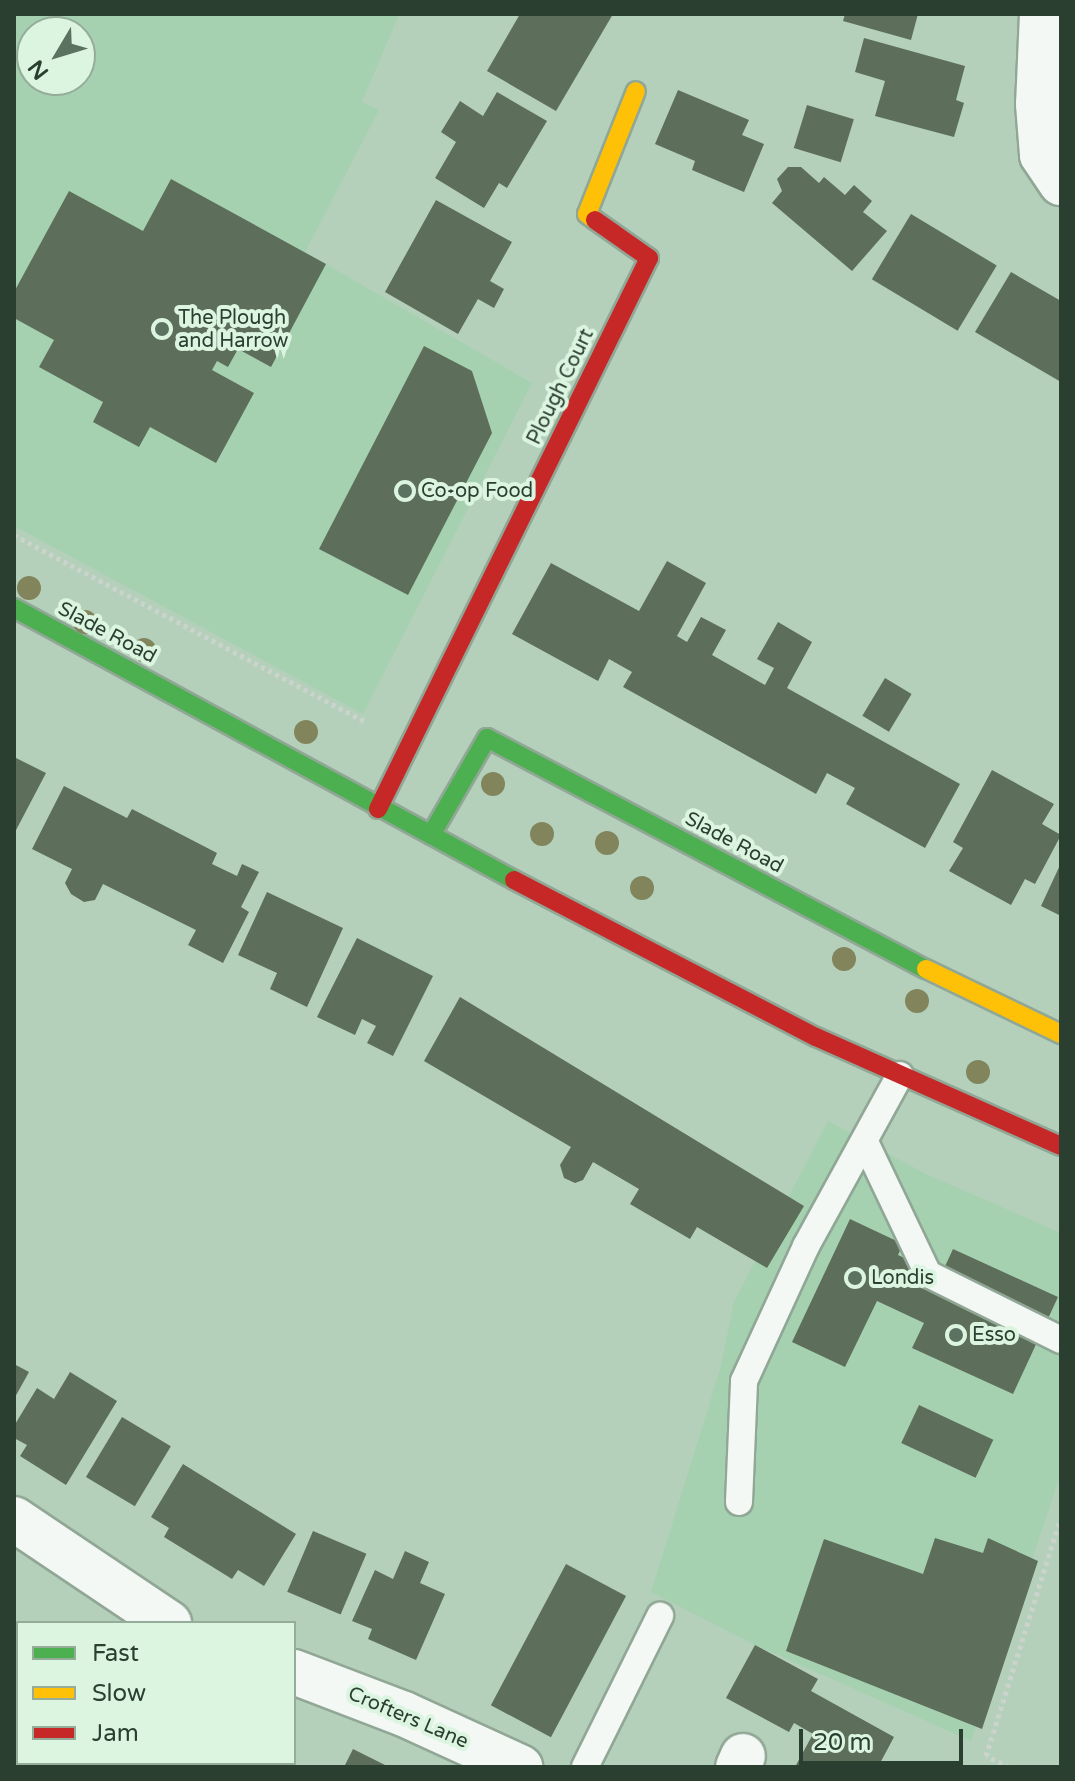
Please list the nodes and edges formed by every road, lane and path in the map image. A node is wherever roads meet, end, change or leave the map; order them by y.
1 (1042, 14) edge
2 (636, 91) dead end
3 (1061, 183) edge
4 (14, 535) edge
5 (14, 608) edge
6 (409, 746) junction
7 (378, 809) junction
8 (431, 835) junction
9 (1061, 1034) edge
10 (900, 1075) junction
11 (866, 1144) junction
12 (1061, 1146) edge
13 (1061, 1340) edge
14 (739, 1502) dead end
15 (1061, 1517) edge
16 (14, 1519) edge
17 (660, 1616) dead end
18 (166, 1621) edge
19 (296, 1673) edge
20 (519, 1767) edge
21 (585, 1767) edge
22 (1009, 1767) edge

1 - 3 street
2 - 6 street, Plough Court
4 - 6 path
5 - 7 street, Slade Road
6 - 7 street, Plough Court
7 - 8 street, Slade Road
8 - 9 street, Slade Road
8 - 10 street, Slade Road
10 - 11 lane
10 - 12 street, Slade Road
11 - 13 lane
11 - 14 lane
15 - 22 path
16 - 18 street
17 - 21 lane
19 - 20 street, Crofters Lane

